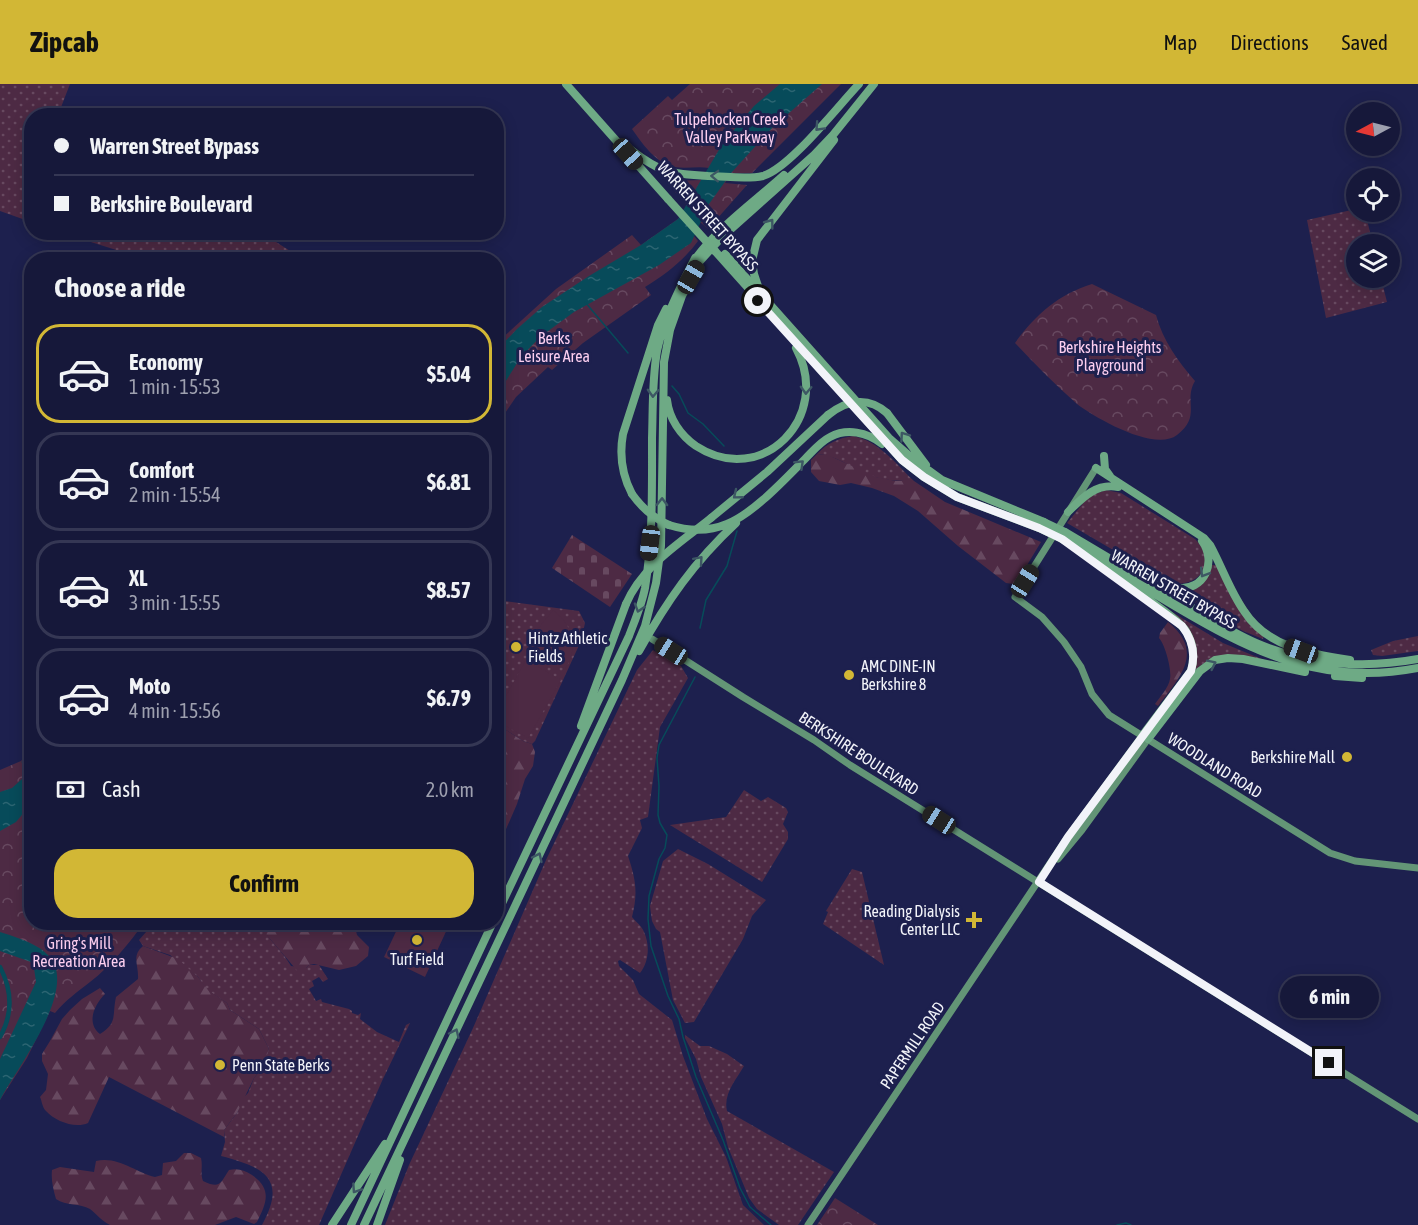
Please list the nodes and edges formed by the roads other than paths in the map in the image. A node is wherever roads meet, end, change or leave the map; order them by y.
1 (566, 84) edge
2 (572, 84) edge
3 (859, 84) edge
4 (868, 84) edge
5 (874, 84) edge
6 (862, 99) junction
7 (630, 152) junction
8 (717, 249) junction
9 (695, 258) junction
10 (763, 296) junction
11 (789, 335) junction
12 (664, 362) junction
13 (1104, 456) dead end
14 (902, 460) junction
15 (1095, 470) joint
16 (1117, 484) junction
17 (981, 497) junction
18 (757, 503) junction
19 (1068, 512) junction
20 (1041, 525) junction
21 (1067, 538) junction
22 (652, 639) dead end
23 (1418, 659) edge
24 (1387, 665) junction
25 (1418, 668) edge
26 (1402, 671) junction
27 (622, 680) junction
28 (1145, 738) junction
29 (554, 795) junction
30 (1418, 868) edge
31 (1039, 882) junction
32 (504, 899) edge
33 (504, 928) edge
34 (489, 930) edge
35 (503, 930) edge
36 (429, 1086) junction
37 (408, 1103) junction
38 (1418, 1119) edge
39 (332, 1225) edge
40 (351, 1225) edge
41 (364, 1225) edge
42 (377, 1225) edge
43 (808, 1225) edge

1 - 7 highway, WARREN STREET BYPASS
2 - 7 highway, WARREN STREET BYPASS
3 -> 7 highway
4 - 9 highway
5 - 6 highway
10 -> 6 highway
6 - 12 highway
7 - 8 highway, WARREN STREET BYPASS
8 - 10 highway, WARREN STREET BYPASS
8 - 11 highway, WARREN STREET BYPASS
9 - 18 highway, bridge
9 -> 29 highway
10 - 17 highway, WARREN STREET BYPASS
11 -> 12 highway
11 - 14 highway, WARREN STREET BYPASS
27 -> 12 highway
13 - 16 highway
18 -> 14 highway
14 - 20 highway, WARREN STREET BYPASS
15 - 16 highway
15 - 19 main road
16 - 19 highway
16 -> 21 highway
16 - 24 highway
17 - 20 highway, WARREN STREET BYPASS
17 -> 29 highway, bridge
27 -> 18 highway
19 - 28 main road, WOODLAND ROAD
20 - 21 highway, WARREN STREET BYPASS, bridge
21 - 24 highway, WARREN STREET BYPASS
21 - 26 highway, WARREN STREET BYPASS
21 - 28 highway
22 - 31 main road, BERKSHIRE BOULEVARD
23 - 24 highway, WARREN STREET BYPASS
25 - 26 highway, WARREN STREET BYPASS
28 -> 26 highway
33 -> 27 highway
28 - 30 main road, WOODLAND ROAD
28 - 31 main road, PAPERMILL ROAD
29 - 32 highway
31 - 38 main road, BERKSHIRE BOULEVARD
31 - 43 main road, PAPERMILL ROAD
34 - 37 highway
36 -> 35 highway
36 - 41 highway
36 - 42 highway
37 -> 39 highway
37 - 40 highway

